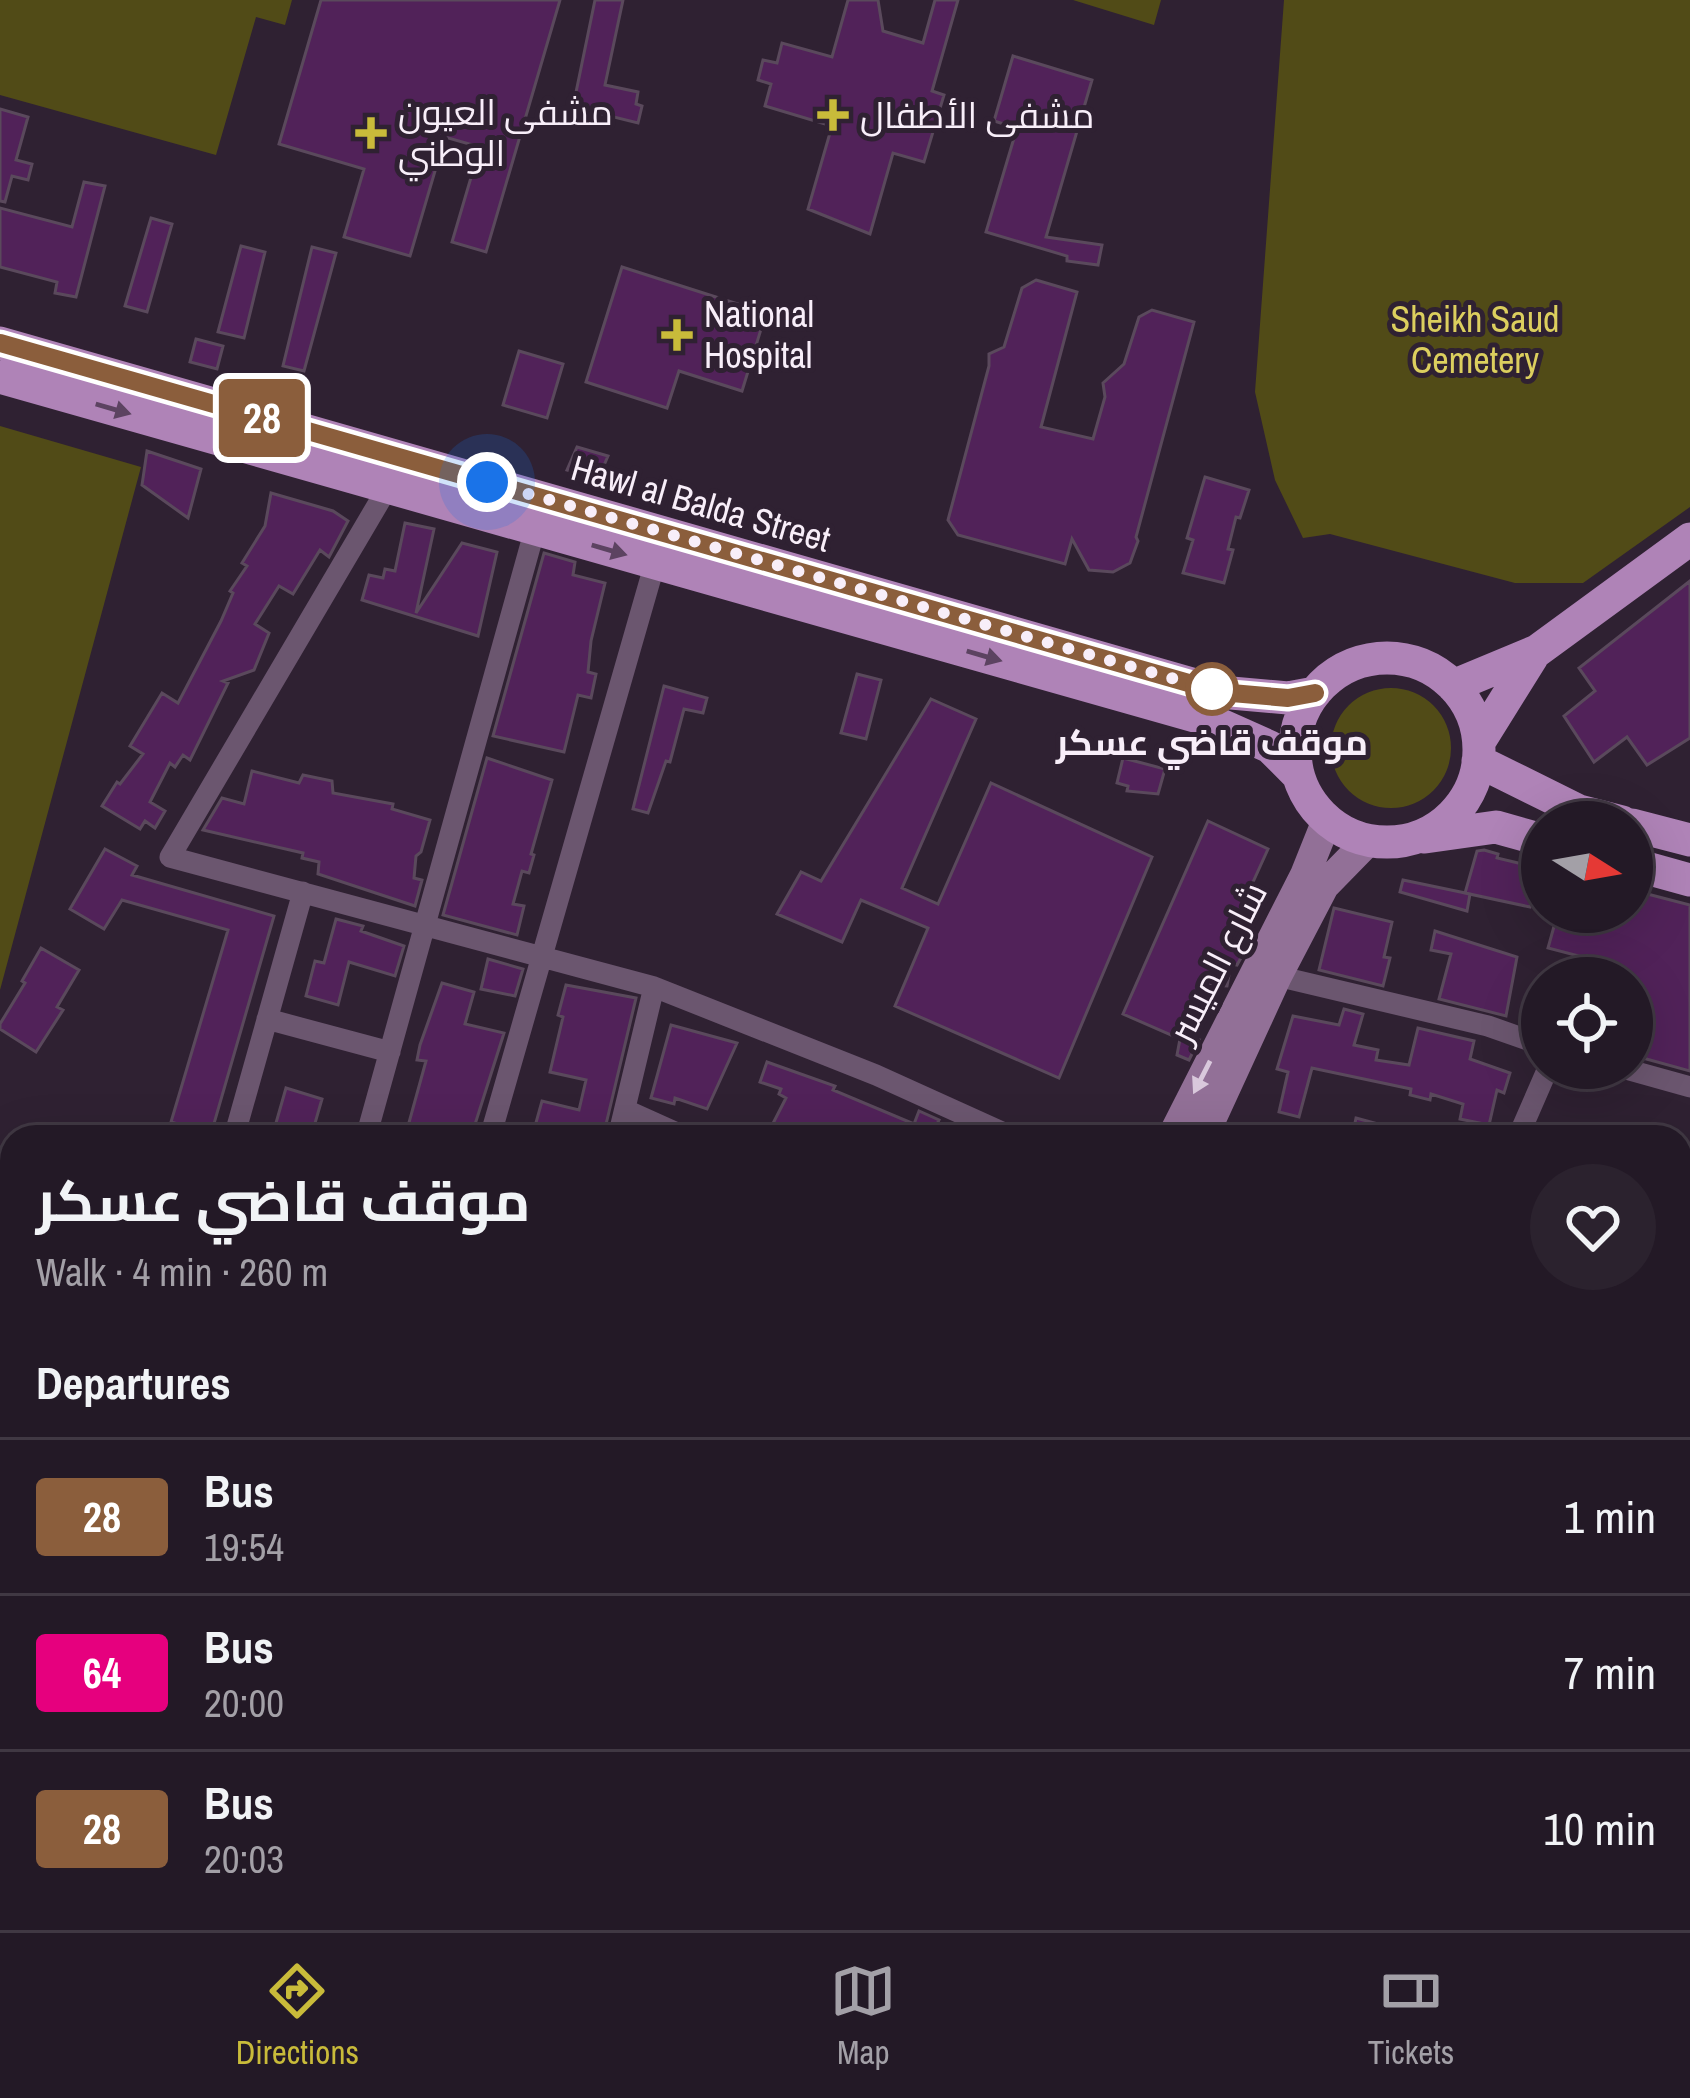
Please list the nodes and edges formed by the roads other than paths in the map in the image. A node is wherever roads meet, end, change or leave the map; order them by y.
1 (0, 343) edge
2 (0, 377) edge
3 (388, 487) junction
4 (535, 529) junction
5 (1690, 539) edge
6 (655, 563) junction
7 (1537, 651) junction
8 (1453, 686) junction
9 (1315, 693) junction
10 (1479, 751) junction
11 (1298, 775) junction
12 (1562, 801) edge
13 (1327, 820) junction
14 (1653, 830) edge
15 (1521, 834) edge
16 (1417, 838) junction
17 (1690, 840) edge
18 (1368, 841) junction
19 (1653, 870) edge
20 (1690, 880) edge
21 (303, 892) junction
22 (425, 924) junction
23 (542, 956) junction
24 (1276, 976) junction
25 (654, 987) junction
26 (267, 1019) junction
27 (1521, 1038) edge
28 (389, 1052) junction
29 (1653, 1077) edge
30 (1690, 1087) edge
31 (1539, 1089) edge
32 (626, 1110) junction
33 (237, 1125) edge
34 (369, 1125) edge
35 (493, 1125) edge
36 (622, 1125) edge
37 (659, 1125) edge
38 (985, 1125) edge
39 (1178, 1125) edge
40 (1208, 1125) edge
41 (1523, 1125) edge

1 - 9 main road, Hawl al Balda Street
2 -> 3 main road, Hawl al Balda Street
3 - 4 main road, Hawl al Balda Street
3 - 21 street
4 -> 6 main road, Hawl al Balda Street
4 - 22 street
5 - 7 main road
6 -> 11 main road, Hawl al Balda Street
6 - 23 street
7 - 8 main road
7 - 10 main road
8 - 9 main road
8 - 10 main road
9 - 11 main road
10 - 12 main road
10 - 16 main road
11 - 13 main road
13 - 18 main road
13 -> 39 main road, شارع الميسر
14 - 17 main road
15 - 16 main road
16 - 18 main road
18 - 24 main road
19 - 20 main road
21 - 22 street
21 - 26 street
22 - 23 street
22 - 28 street
23 - 25 street
23 - 35 street
24 - 27 street
24 - 40 main road
25 - 32 street
25 - 38 street
26 - 28 street
26 - 33 street
28 - 34 street
29 - 30 street
31 - 41 street
32 - 36 street
32 - 37 street

